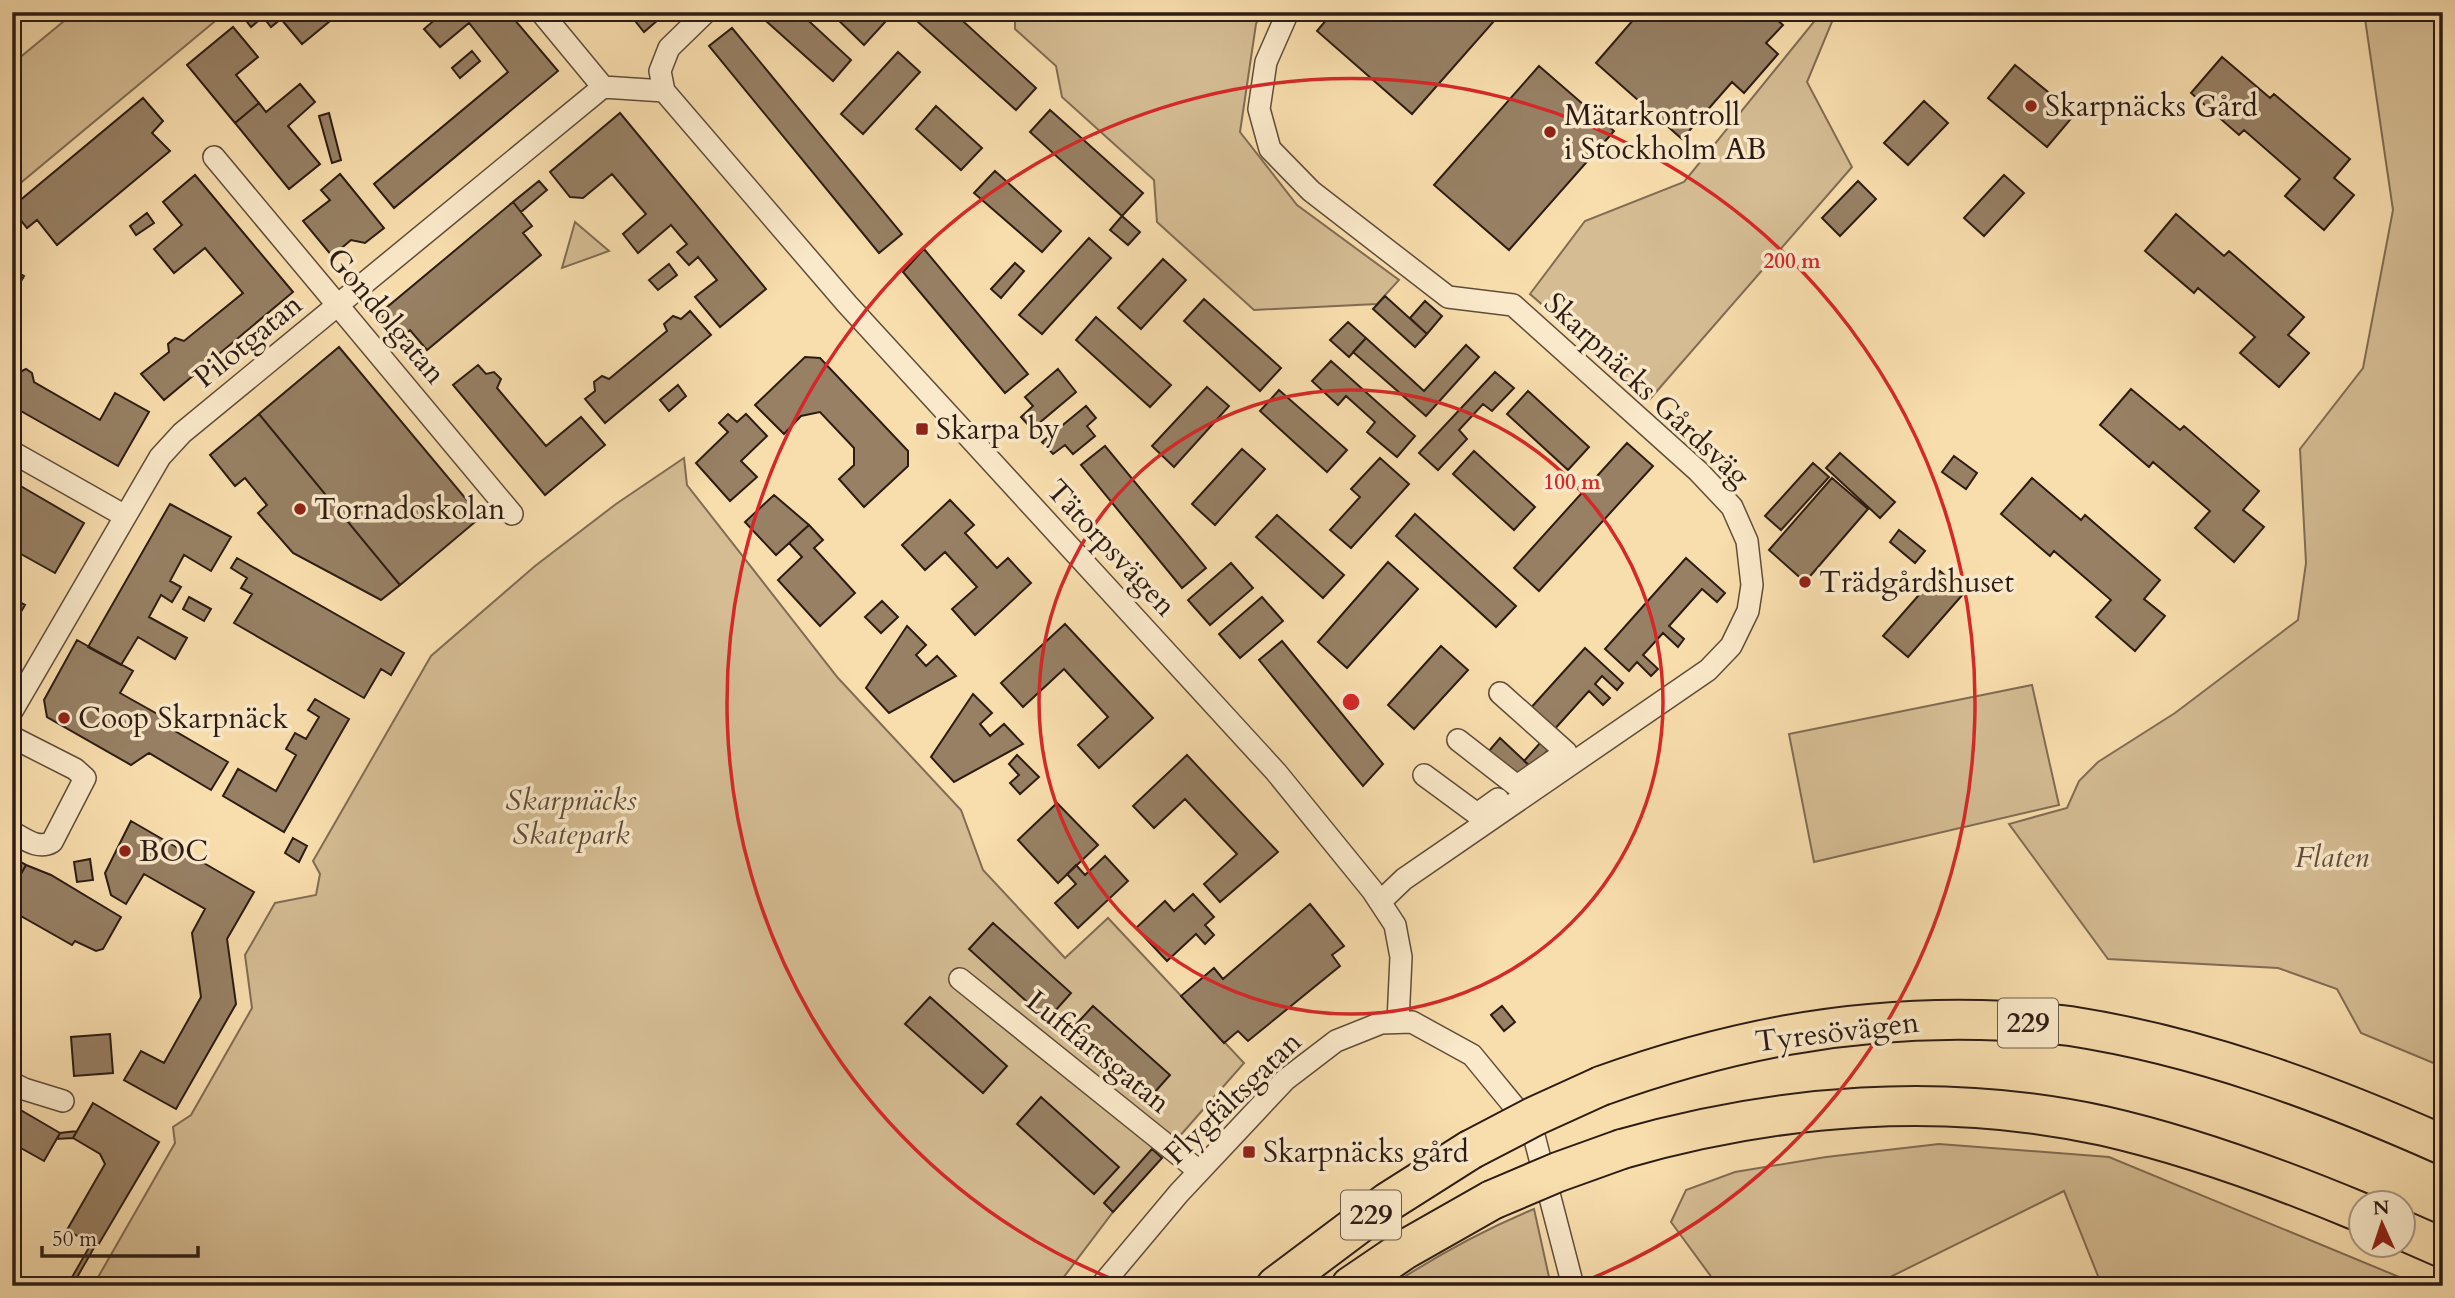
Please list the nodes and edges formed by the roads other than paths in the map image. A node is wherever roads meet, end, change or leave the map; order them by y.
1 (541, 12) edge
2 (706, 12) edge
3 (1288, 12) edge
4 (603, 87) junction
5 (664, 91) junction
6 (214, 157) dead end
7 (338, 306) junction
8 (12, 452) edge
9 (512, 514) dead end
10 (125, 516) junction
11 (1500, 693) dead end
12 (12, 711) edge
13 (12, 737) edge
14 (1458, 740) dead end
15 (1424, 775) dead end
16 (1517, 786) junction
17 (12, 832) edge
18 (1380, 902) junction
19 (960, 979) dead end
20 (1398, 1021) junction
21 (12, 1083) edge
22 (63, 1101) dead end
23 (2443, 1145) edge
24 (1199, 1171) junction
25 (2346, 1206) edge
26 (2416, 1236) edge
27 (2443, 1248) edge
28 (1101, 1286) edge
29 (1276, 1286) edge
30 (1351, 1286) edge
31 (1573, 1286) edge

1 - 4 street
2 - 5 street
3 - 18 street, Skarpnäcks Gårdsväg
4 - 5 street
4 - 7 street, Pilotgatan
5 - 18 street, Tätorpsvägen
6 - 7 street, Gondolgatan
7 - 9 street, Gondolgatan
7 - 10 street, Pilotgatan
8 - 10 street
10 - 12 street, Pilotgatan
11 - 16 street
13 - 17 street
14 - 16 street
15 - 16 street
18 - 20 street, Tätorpsvägen
19 - 24 street, Luftfartsgatan
20 - 24 street, Flygfältsgatan
20 - 31 street
21 - 22 street
23 - 29 highway, Tyresövägen / 229, bridge
24 - 28 street, Flygfältsgatan
25 - 30 highway, 229, bridge
26 - 27 highway

